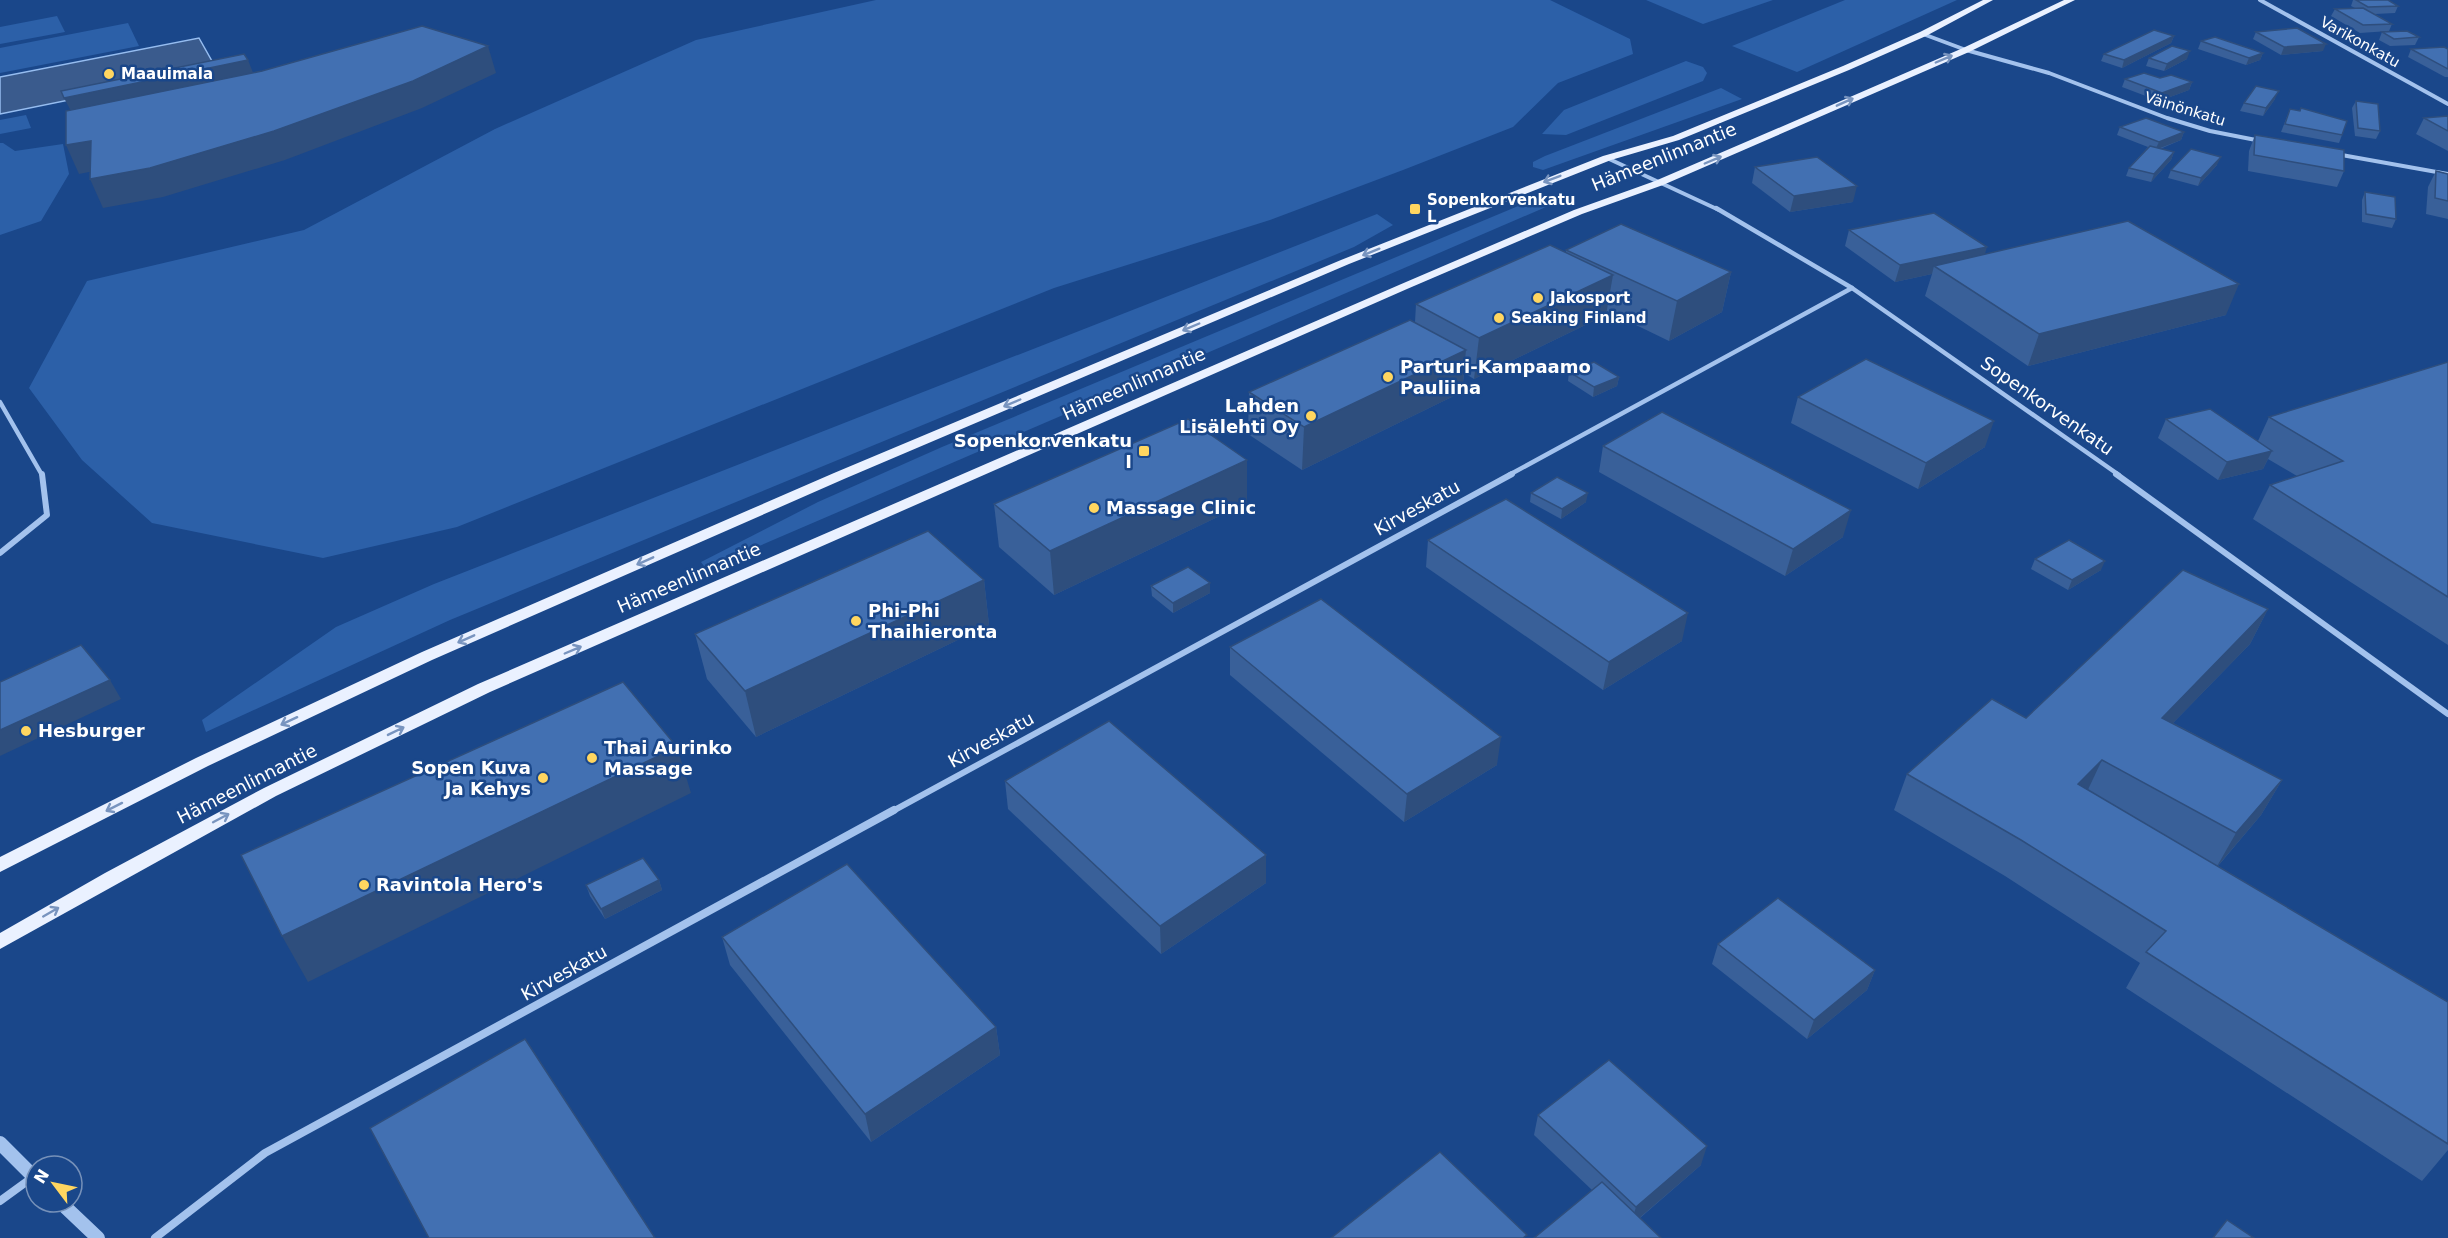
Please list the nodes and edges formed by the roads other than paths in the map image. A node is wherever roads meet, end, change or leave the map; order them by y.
1 (1989, 0) edge
2 (2071, 0) edge
3 (2260, 0) edge
4 (1923, 34) junction
5 (1966, 50) junction
6 (2448, 104) edge
7 (2271, 143) edge
8 (2330, 153) edge
9 (1606, 158) junction
10 (2448, 174) edge
11 (1659, 183) junction
12 (1852, 288) junction
13 (0, 402) edge
14 (0, 553) edge
15 (2448, 714) edge
16 (0, 865) edge
17 (0, 942) edge
18 (0, 1143) edge
19 (24, 1168) edge
20 (24, 1185) edge
21 (0, 1201) edge
22 (73, 1214) edge
23 (98, 1238) edge
24 (155, 1238) edge

1 - 4 main road, Hämeenlinnantie
2 - 5 main road, Hämeenlinnantie
3 - 6 street, Varikonkatu
4 - 5 street, Väinönkatu
4 - 9 main road, Hämeenlinnantie
5 - 7 street, Väinönkatu
11 -> 5 main road, Hämeenlinnantie
8 - 10 street
9 - 11 street, Sopenkorvenkatu
9 -> 16 main road, Hämeenlinnantie
11 - 12 street, Sopenkorvenkatu
17 -> 11 main road, Hämeenlinnantie
12 - 15 street, Sopenkorvenkatu
12 - 24 street, Kirveskatu
13 - 14 street
18 - 19 street
20 - 21 street
22 - 23 street

